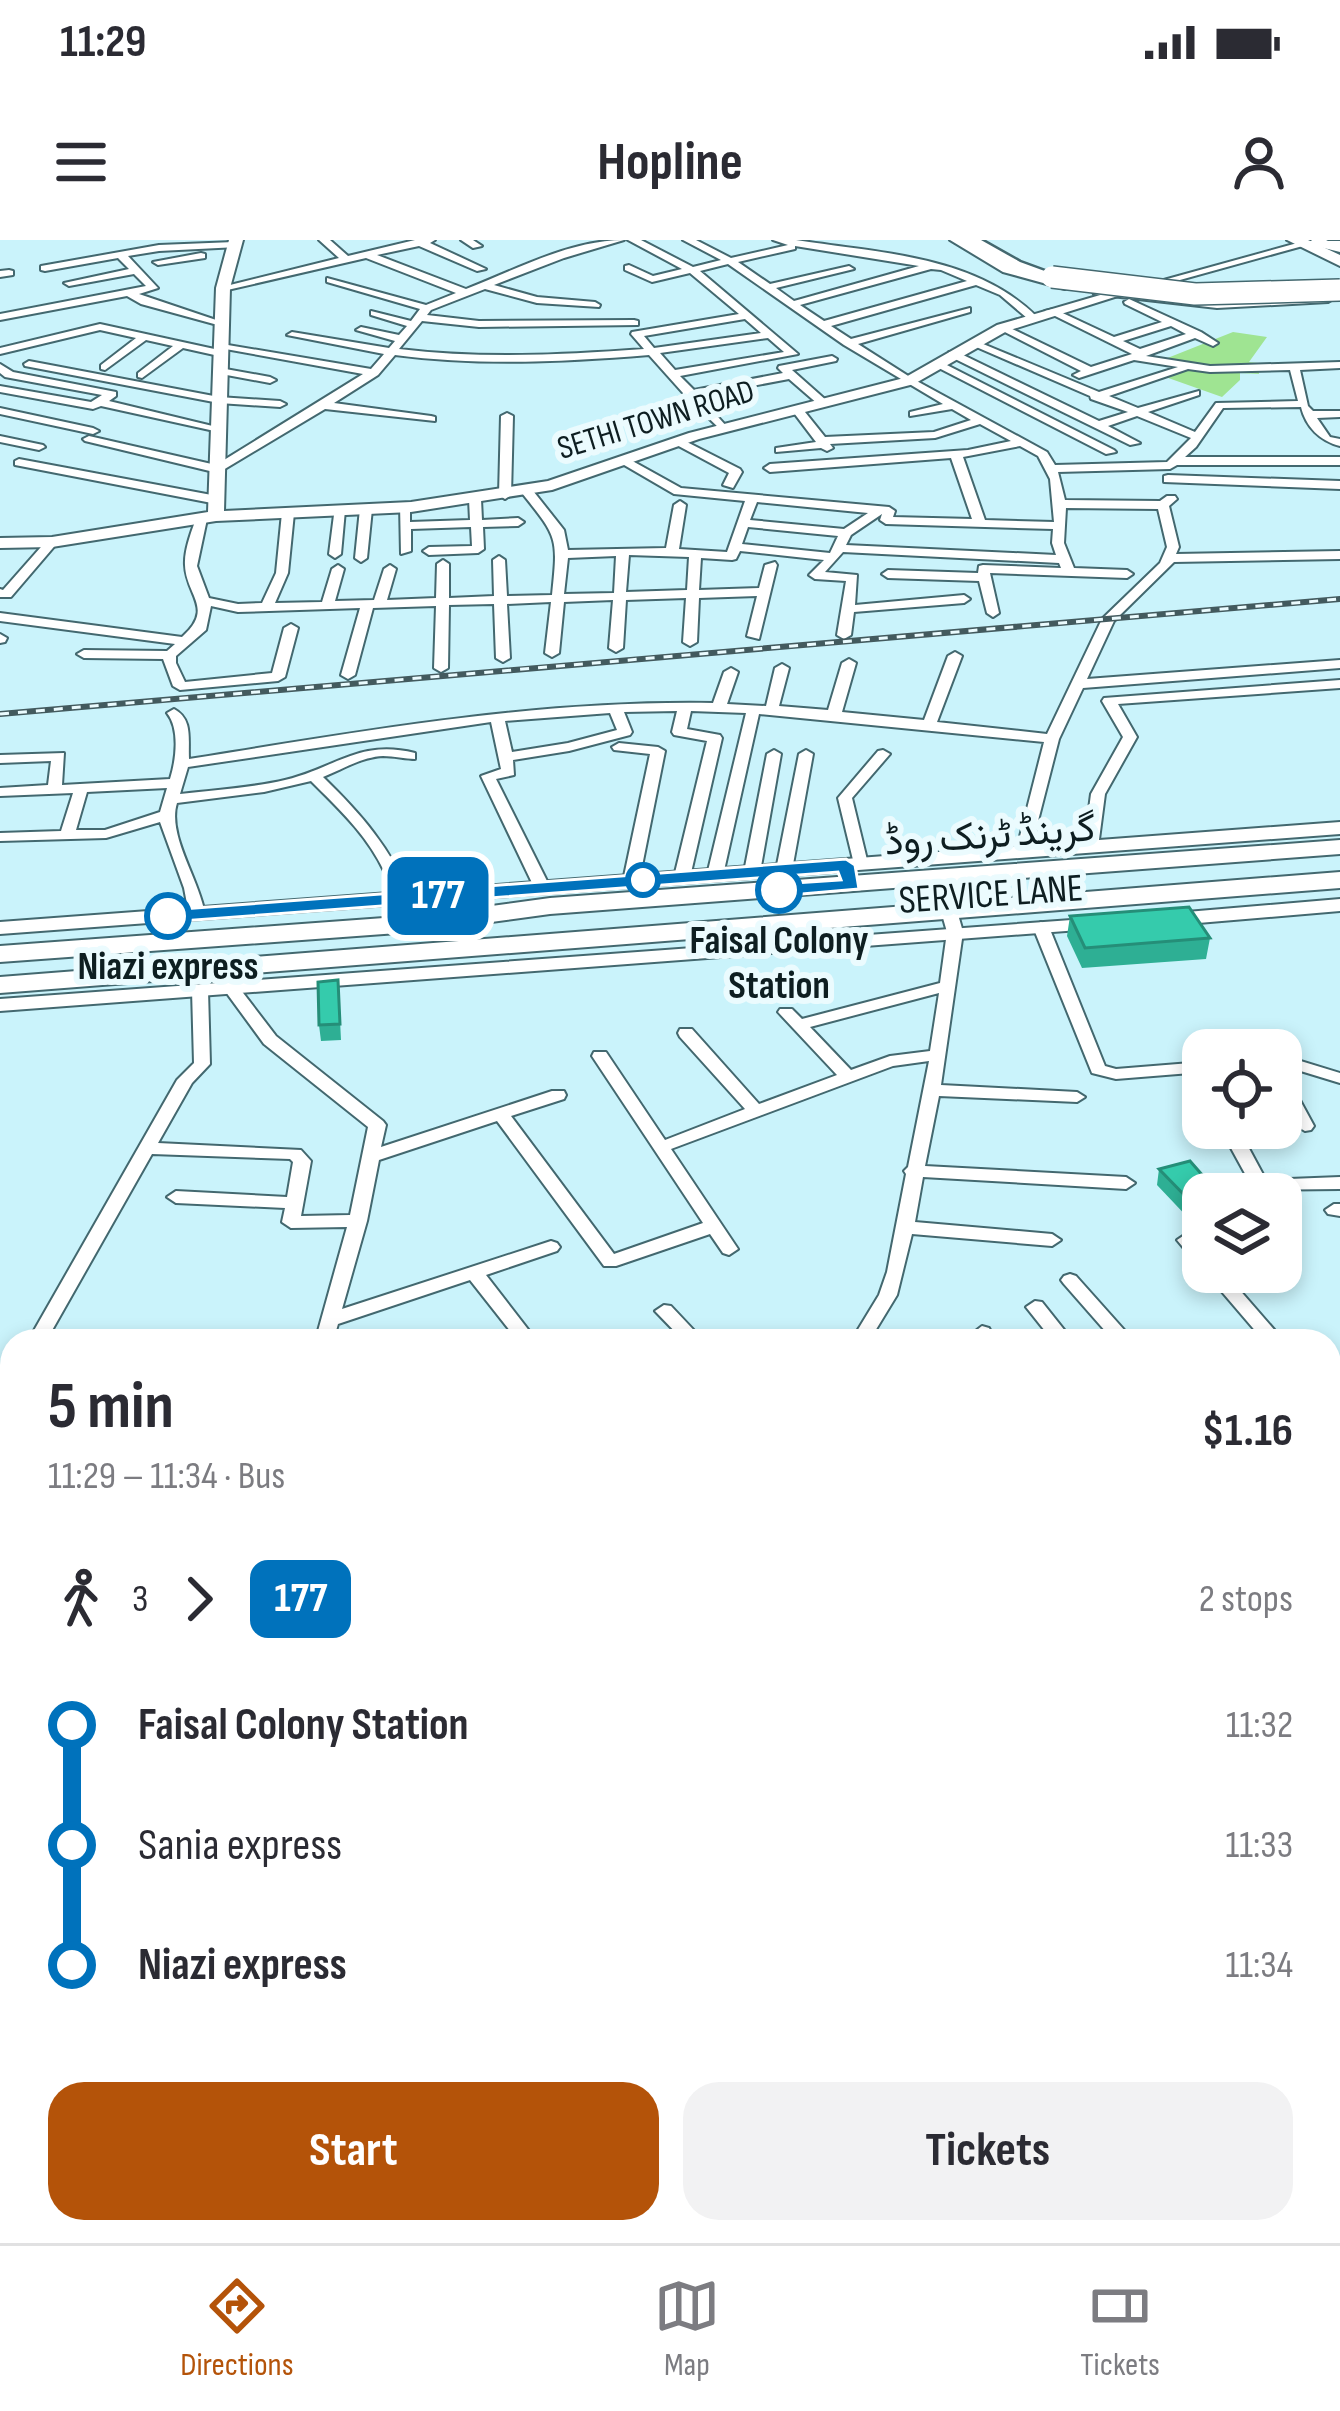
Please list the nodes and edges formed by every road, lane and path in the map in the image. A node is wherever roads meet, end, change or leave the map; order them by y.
1 (325, 240) edge
2 (580, 240) edge
3 (619, 240) edge
4 (633, 240) edge
5 (688, 240) edge
6 (778, 240) edge
7 (955, 240) edge
8 (424, 241) edge
9 (1311, 241) edge
10 (975, 244) edge
11 (234, 246) edge
12 (796, 246) junction
13 (596, 247) junction
14 (1340, 249) edge
15 (120, 254) junction
16 (365, 254) junction
17 (346, 259) junction
18 (730, 261) junction
19 (1340, 261) edge
20 (158, 262) dead end
21 (934, 265) junction
22 (629, 268) dead end
23 (481, 269) dead end
24 (849, 269) dead end
25 (692, 270) junction
26 (136, 271) junction
27 (331, 280) dead end
28 (978, 280) junction
29 (68, 283) junction
30 (485, 286) junction
31 (769, 287) junction
32 (223, 288) junction
33 (1340, 290) edge
34 (129, 292) junction
35 (466, 292) junction
36 (1114, 295) junction
37 (85, 301) junction
38 (595, 304) dead end
39 (793, 304) junction
40 (966, 310) dead end
41 (1050, 311) junction
42 (375, 313) dead end
43 (419, 316) junction
44 (747, 316) junction
45 (1031, 316) junction
46 (0, 317) edge
47 (634, 323) dead end
48 (1171, 323) junction
49 (221, 325) junction
50 (822, 325) junction
51 (1002, 328) junction
52 (362, 330) dead end
53 (770, 334) junction
54 (1196, 334) junction
55 (292, 335) dead end
56 (144, 337) junction
57 (402, 339) junction
58 (1114, 340) junction
59 (848, 343) junction
60 (972, 343) junction
61 (1214, 343) dead end
62 (182, 345) junction
63 (219, 349) junction
64 (0, 351) edge
65 (652, 354) junction
66 (391, 355) junction
67 (1137, 355) junction
68 (772, 358) junction
69 (1218, 358) dead end
70 (832, 359) dead end
71 (945, 359) junction
72 (29, 364) dead end
73 (1340, 365) edge
74 (1294, 366) junction
75 (105, 367) dead end
76 (1191, 367) junction
77 (220, 371) junction
78 (1090, 371) junction
79 (788, 372) junction
80 (374, 373) junction
81 (671, 374) junction
82 (142, 375) dead end
83 (1160, 377) junction
84 (2, 378) edge
85 (270, 380) dead end
86 (909, 381) junction
87 (1062, 381) junction
88 (1028, 391) junction
89 (1196, 394) junction
90 (687, 395) junction
91 (1100, 396) junction
92 (1007, 398) junction
93 (219, 400) junction
94 (823, 403) junction
95 (280, 404) dead end
96 (1220, 404) junction
97 (323, 406) junction
98 (960, 408) junction
99 (1062, 408) junction
100 (796, 409) junction
101 (1306, 410) junction
102 (0, 411) edge
103 (1138, 412) junction
104 (914, 414) dead end
105 (1340, 415) edge
106 (507, 416) dead end
107 (430, 419) dead end
108 (982, 420) junction
109 (1099, 425) junction
110 (722, 428) junction
111 (219, 429) junction
112 (1178, 429) junction
113 (1198, 437) junction
114 (0, 439) edge
115 (677, 441) junction
116 (823, 442) junction
117 (1023, 442) junction
118 (1134, 443) junction
119 (1340, 443) edge
120 (39, 447) dead end
121 (780, 450) dead end
122 (1110, 452) junction
123 (956, 454) junction
124 (623, 460) junction
125 (1340, 461) edge
126 (19, 463) dead end
127 (838, 464) junction
128 (770, 468) dead end
129 (1170, 468) junction
130 (218, 469) junction
131 (1053, 469) junction
132 (1114, 469) junction
133 (729, 485) dead end
134 (1340, 485) edge
135 (526, 490) junction
136 (505, 495) junction
137 (752, 498) junction
138 (475, 500) junction
139 (1059, 504) junction
140 (680, 505) dead end
141 (1163, 505) junction
142 (404, 507) junction
143 (366, 509) junction
144 (339, 510) junction
145 (880, 510) junction
146 (211, 512) junction
147 (288, 513) junction
148 (518, 522) dead end
149 (476, 523) junction
150 (743, 523) junction
151 (980, 524) junction
152 (404, 526) junction
153 (1060, 526) junction
154 (846, 533) junction
155 (0, 542) edge
156 (52, 542) junction
157 (735, 547) junction
158 (405, 551) dead end
159 (429, 551) dead end
160 (622, 552) junction
161 (672, 552) junction
162 (836, 553) junction
163 (562, 554) junction
164 (695, 554) junction
165 (1340, 555) edge
166 (362, 558) dead end
167 (1168, 558) junction
168 (499, 560) dead end
169 (443, 565) dead end
170 (771, 565) dead end
171 (1066, 565) junction
172 (390, 569) dead end
173 (888, 574) dead end
174 (1127, 574) dead end
175 (985, 577) junction
176 (763, 592) junction
177 (0, 593) edge
178 (689, 594) junction
179 (618, 596) junction
180 (560, 598) junction
181 (964, 599) dead end
182 (499, 600) junction
183 (204, 601) junction
184 (442, 602) junction
185 (374, 604) junction
186 (328, 605) junction
187 (267, 607) junction
188 (849, 609) junction
189 (993, 613) dead end
190 (0, 617) edge
191 (291, 628) dead end
192 (844, 635) dead end
193 (754, 636) dead end
194 (185, 641) junction
195 (690, 642) dead end
196 (616, 649) dead end
197 (552, 653) dead end
198 (84, 654) dead end
199 (170, 655) junction
200 (955, 656) dead end
201 (503, 658) dead end
202 (849, 663) dead end
203 (1340, 664) edge
204 (441, 668) dead end
205 (782, 668) dead end
206 (731, 672) dead end
207 (348, 675) dead end
208 (1078, 684) junction
209 (1340, 684) edge
210 (685, 707) junction
211 (718, 709) junction
212 (616, 710) junction
213 (762, 711) junction
214 (174, 713) dead end
215 (834, 715) junction
216 (497, 717) junction
217 (929, 725) junction
218 (1052, 739) junction
219 (619, 747) dead end
220 (774, 754) dead end
221 (806, 754) dead end
222 (883, 754) dead end
223 (410, 756) dead end
224 (504, 757) junction
225 (0, 759) edge
226 (182, 764) junction
227 (314, 776) junction
228 (82, 786) junction
229 (55, 787) junction
230 (0, 792) edge
231 (172, 799) junction
232 (1340, 828) edge
233 (68, 835) junction
234 (0, 837) edge
235 (1091, 847) junction
236 (1340, 848) edge
237 (1199, 849) junction
238 (1023, 852) junction
239 (784, 870) junction
240 (853, 871) junction
241 (752, 872) junction
242 (715, 875) junction
243 (682, 877) junction
244 (1340, 880) edge
245 (631, 881) junction
246 (1198, 891) junction
247 (540, 894) junction
248 (452, 895) junction
249 (403, 898) junction
250 (1340, 905) edge
251 (197, 914) junction
252 (1148, 920) junction
253 (425, 922) junction
254 (952, 922) junction
255 (230, 925) junction
256 (8, 928) edge
257 (1041, 928) junction
258 (0, 954) edge
259 (415, 965) junction
260 (0, 985) edge
261 (948, 986) junction
262 (231, 988) junction
263 (200, 990) junction
264 (0, 1005) edge
265 (686, 1033) dead end
266 (938, 1055) junction
267 (600, 1056) dead end
268 (1302, 1066) edge
269 (1182, 1072) edge
270 (848, 1077) junction
271 (1340, 1078) edge
272 (932, 1090) junction
273 (558, 1095) dead end
274 (1077, 1097) dead end
275 (756, 1111) junction
276 (502, 1116) junction
277 (1302, 1120) edge
278 (1305, 1126) dead end
279 (661, 1147) junction
280 (147, 1148) junction
281 (1240, 1149) edge
282 (372, 1156) junction
283 (913, 1171) junction
284 (1126, 1183) dead end
285 (1340, 1183) edge
286 (176, 1197) dead end
287 (293, 1203) junction
288 (358, 1221) junction
289 (714, 1226) junction
290 (904, 1227) junction
291 (1052, 1240) dead end
292 (551, 1247) dead end
293 (729, 1249) dead end
294 (474, 1272) junction
295 (1070, 1280) dead end
296 (1233, 1293) edge
297 (1035, 1307) dead end
298 (664, 1310) dead end
299 (44, 1329) edge
300 (327, 1329) edge
301 (333, 1329) edge
302 (519, 1329) edge
303 (683, 1329) edge
304 (867, 1329) edge
305 (1054, 1329) edge
306 (1114, 1329) edge
307 (1264, 1329) edge

1 - 17 street
2 - 13 street
3 - 13 street
4 - 25 street
5 - 18 street
6 - 12 street
7 - 10 street
8 - 16 street
8 - 23 street
9 - 14 highway
9 - 19 highway
9 - 36 street, SETHI TOWN ROAD
10 - 21 street
10 - 33 highway, bridge
10 - 36 street
11 - 15 street
11 - 20 street
11 - 32 street
12 - 18 street
12 - 21 street
13 - 30 street
15 - 26 street
15 - 29 street
16 - 17 street
16 - 35 street
17 - 32 street
18 - 25 street
18 - 31 street
21 - 28 street
21 - 39 street
22 - 25 street
24 - 31 street
25 - 44 street
26 - 29 street
26 - 34 street
27 - 43 street
28 - 45 street
28 - 50 street
29 - 37 street
30 - 35 street
30 - 38 street
31 - 39 street
32 - 49 street
33 - 36 street
34 - 37 street
34 - 49 street
35 - 43 street
36 - 41 street, SETHI TOWN ROAD
36 - 48 street
37 - 46 street
39 - 50 street
40 - 59 street
41 - 45 street, SETHI TOWN ROAD
41 - 58 street
42 - 43 street
43 - 47 street
43 - 57 street
44 - 53 street
44 - 65 street
45 - 51 street, SETHI TOWN ROAD
48 - 54 street
48 - 58 street
49 - 63 street
50 - 59 street
51 - 60 street, SETHI TOWN ROAD
51 - 78 street
52 - 57 street
53 - 65 street
53 - 68 street
54 - 61 street
54 - 67 street
55 - 66 street
56 - 62 street
56 - 64 street
56 - 75 street
57 - 66 street
58 - 67 street
59 - 86 street
60 - 71 street, SETHI TOWN ROAD
60 - 87 street
62 - 63 street
62 - 82 street
63 - 77 street
63 - 80 street
65 - 66 street
65 - 81 street
66 - 80 street
67 - 76 street
67 - 78 street
68 - 79 street
68 - 81 street
69 - 76 street
70 - 79 street
71 - 86 street, SETHI TOWN ROAD
71 - 88 street
71 - 92 street
72 - 93 street
73 - 74 street
74 - 76 street
74 - 101 street
76 - 83 street
77 - 85 street
77 - 93 street
78 - 87 street
79 - 90 street
79 - 94 street
80 - 97 street
81 - 90 street
83 - 89 street
83 - 91 street
84 - 111 street
86 - 94 street, SETHI TOWN ROAD
86 - 98 street
87 - 88 street
87 - 91 street
88 - 99 street
89 - 96 street
89 - 103 street
90 - 110 street
91 - 99 street
91 - 103 street
92 - 98 street
92 - 122 street
93 - 95 street
93 - 111 street
94 - 100 street, SETHI TOWN ROAD
96 - 101 street
96 - 113 street
97 - 107 street
97 - 130 street
98 - 104 street
98 - 108 street
99 - 109 street
100 - 110 street, SETHI TOWN ROAD
100 - 116 street
101 - 105 street
101 - 119 street
102 - 130 street
103 - 109 street
103 - 112 street
106 - 136 street
108 - 116 street
108 - 117 street
109 - 118 street
110 - 115 street, SETHI TOWN ROAD
111 - 130 street
112 - 113 street
112 - 118 street
113 - 129 street
114 - 120 street
115 - 124 street, SETHI TOWN ROAD
115 - 133 street
116 - 121 street
116 - 127 street
117 - 123 street
117 - 131 street
118 - 122 street
122 - 132 street
123 - 127 street
123 - 151 street
124 - 135 street, SETHI TOWN ROAD
124 - 137 street
125 - 129 street
126 - 146 street
127 - 128 street
129 - 132 street
129 - 134 street
129 - 141 street
130 - 146 street
131 - 132 street
131 - 139 street
135 - 136 street, SETHI TOWN ROAD
135 - 163 street
136 - 138 street, SETHI TOWN ROAD
137 - 145 street
137 - 150 street
138 - 142 street, SETHI TOWN ROAD
138 - 149 street
139 - 141 street
139 - 153 street
140 - 161 street
141 - 167 street
142 - 143 street, SETHI TOWN ROAD
142 - 152 street
143 - 144 street, SETHI TOWN ROAD
143 - 166 street
144 - 147 street, SETHI TOWN ROAD
144 - 186 street
145 - 151 street
145 - 154 street
146 - 147 street, SETHI TOWN ROAD
146 - 156 street, SETHI TOWN ROAD
146 - 183 street
147 - 187 street
148 - 149 street
149 - 152 street
149 - 159 street
150 - 154 street
150 - 157 street
151 - 153 street
152 - 158 street
153 - 171 street
154 - 162 street
155 - 156 street, SETHI TOWN ROAD
156 - 177 street
157 - 162 street
157 - 164 street
160 - 161 street
160 - 163 street
160 - 179 street
161 - 164 street
162 - 171 street
162 - 188 street
163 - 180 street
164 - 178 street
165 - 167 street
167 - 208 street
168 - 182 street
169 - 184 street
170 - 176 street
171 - 174 street
171 - 175 street
172 - 185 street
173 - 175 street
175 - 189 street
176 - 178 street
176 - 193 street
178 - 179 street
178 - 195 street
179 - 180 street
179 - 196 street
180 - 182 street
180 - 197 street
181 - 188 street
182 - 184 street
182 - 201 street
183 - 187 street
183 - 194 street
184 - 185 street
184 - 204 street
185 - 186 street
185 - 207 street
186 - 187 street
188 - 192 street
190 - 194 street
191 - 199 street
194 - 199 street
198 - 199 street
200 - 217 street
202 - 215 street
203 - 208 street
205 - 213 street
206 - 211 street
208 - 218 street
209 - 235 street
210 - 211 street
210 - 212 street
210 - 243 street
211 - 213 street
212 - 216 street
212 - 224 street
213 - 215 street
213 - 242 street
214 - 226 street
215 - 217 street
216 - 224 street
216 - 226 street
217 - 218 street
218 - 238 street
219 - 245 street
220 - 241 street
221 - 239 street
222 - 240 street
223 - 227 street
224 - 247 street
225 - 229 street
226 - 231 street
227 - 231 street
227 - 249 street
228 - 229 street
228 - 231 street
228 - 233 street
229 - 230 street
231 - 233 street
231 - 251 street
232 - 237 street
233 - 234 street
235 - 237 street
235 - 238 street
236 - 237 highway, گرینڈ ٹرنک روڈ
237 - 240 highway, گرینڈ ٹرنک روڈ
238 - 240 street
239 - 240 street
239 - 241 street
240 - 247 highway, گرینڈ ٹرنک روڈ
241 - 242 street
242 - 243 street
243 - 245 street
244 - 246 highway, گرینڈ ٹرنک روڈ
245 - 247 street
246 - 252 highway
246 - 254 highway, گرینڈ ٹرنک روڈ
247 - 248 street
247 - 253 highway, گرینڈ ٹرنک روڈ
248 - 249 street
248 - 253 street
249 - 255 street
250 - 252 street, SERVICE LANE
251 - 255 street
251 - 256 street
252 - 257 street, SERVICE LANE
253 - 255 highway, گرینڈ ٹرنک روڈ
254 - 257 street, SERVICE LANE
254 - 259 highway, گرینڈ ٹرنک روڈ
254 - 261 street
255 - 258 highway, گرینڈ ٹرنک روڈ
256 - 258 street
257 - 269 street
259 - 260 highway, گرینڈ ٹرنک روڈ
259 - 262 street
261 - 266 street
261 - 270 street
262 - 263 street
262 - 282 street
263 - 264 street
263 - 280 street
265 - 275 street
266 - 270 street
266 - 272 street
267 - 279 street
268 - 271 street
270 - 275 street
272 - 274 street
272 - 283 street
273 - 276 street
275 - 279 street
276 - 282 street
276 - 289 street
277 - 278 street
279 - 289 street
280 - 287 street
280 - 299 street
281 - 285 street
282 - 288 street
283 - 284 street
283 - 290 street
286 - 287 street
287 - 288 street
288 - 300 street
289 - 293 street
290 - 291 street
290 - 304 street
292 - 294 street
294 - 301 street
294 - 302 street
295 - 306 street
296 - 307 street
297 - 305 street
298 - 303 street

